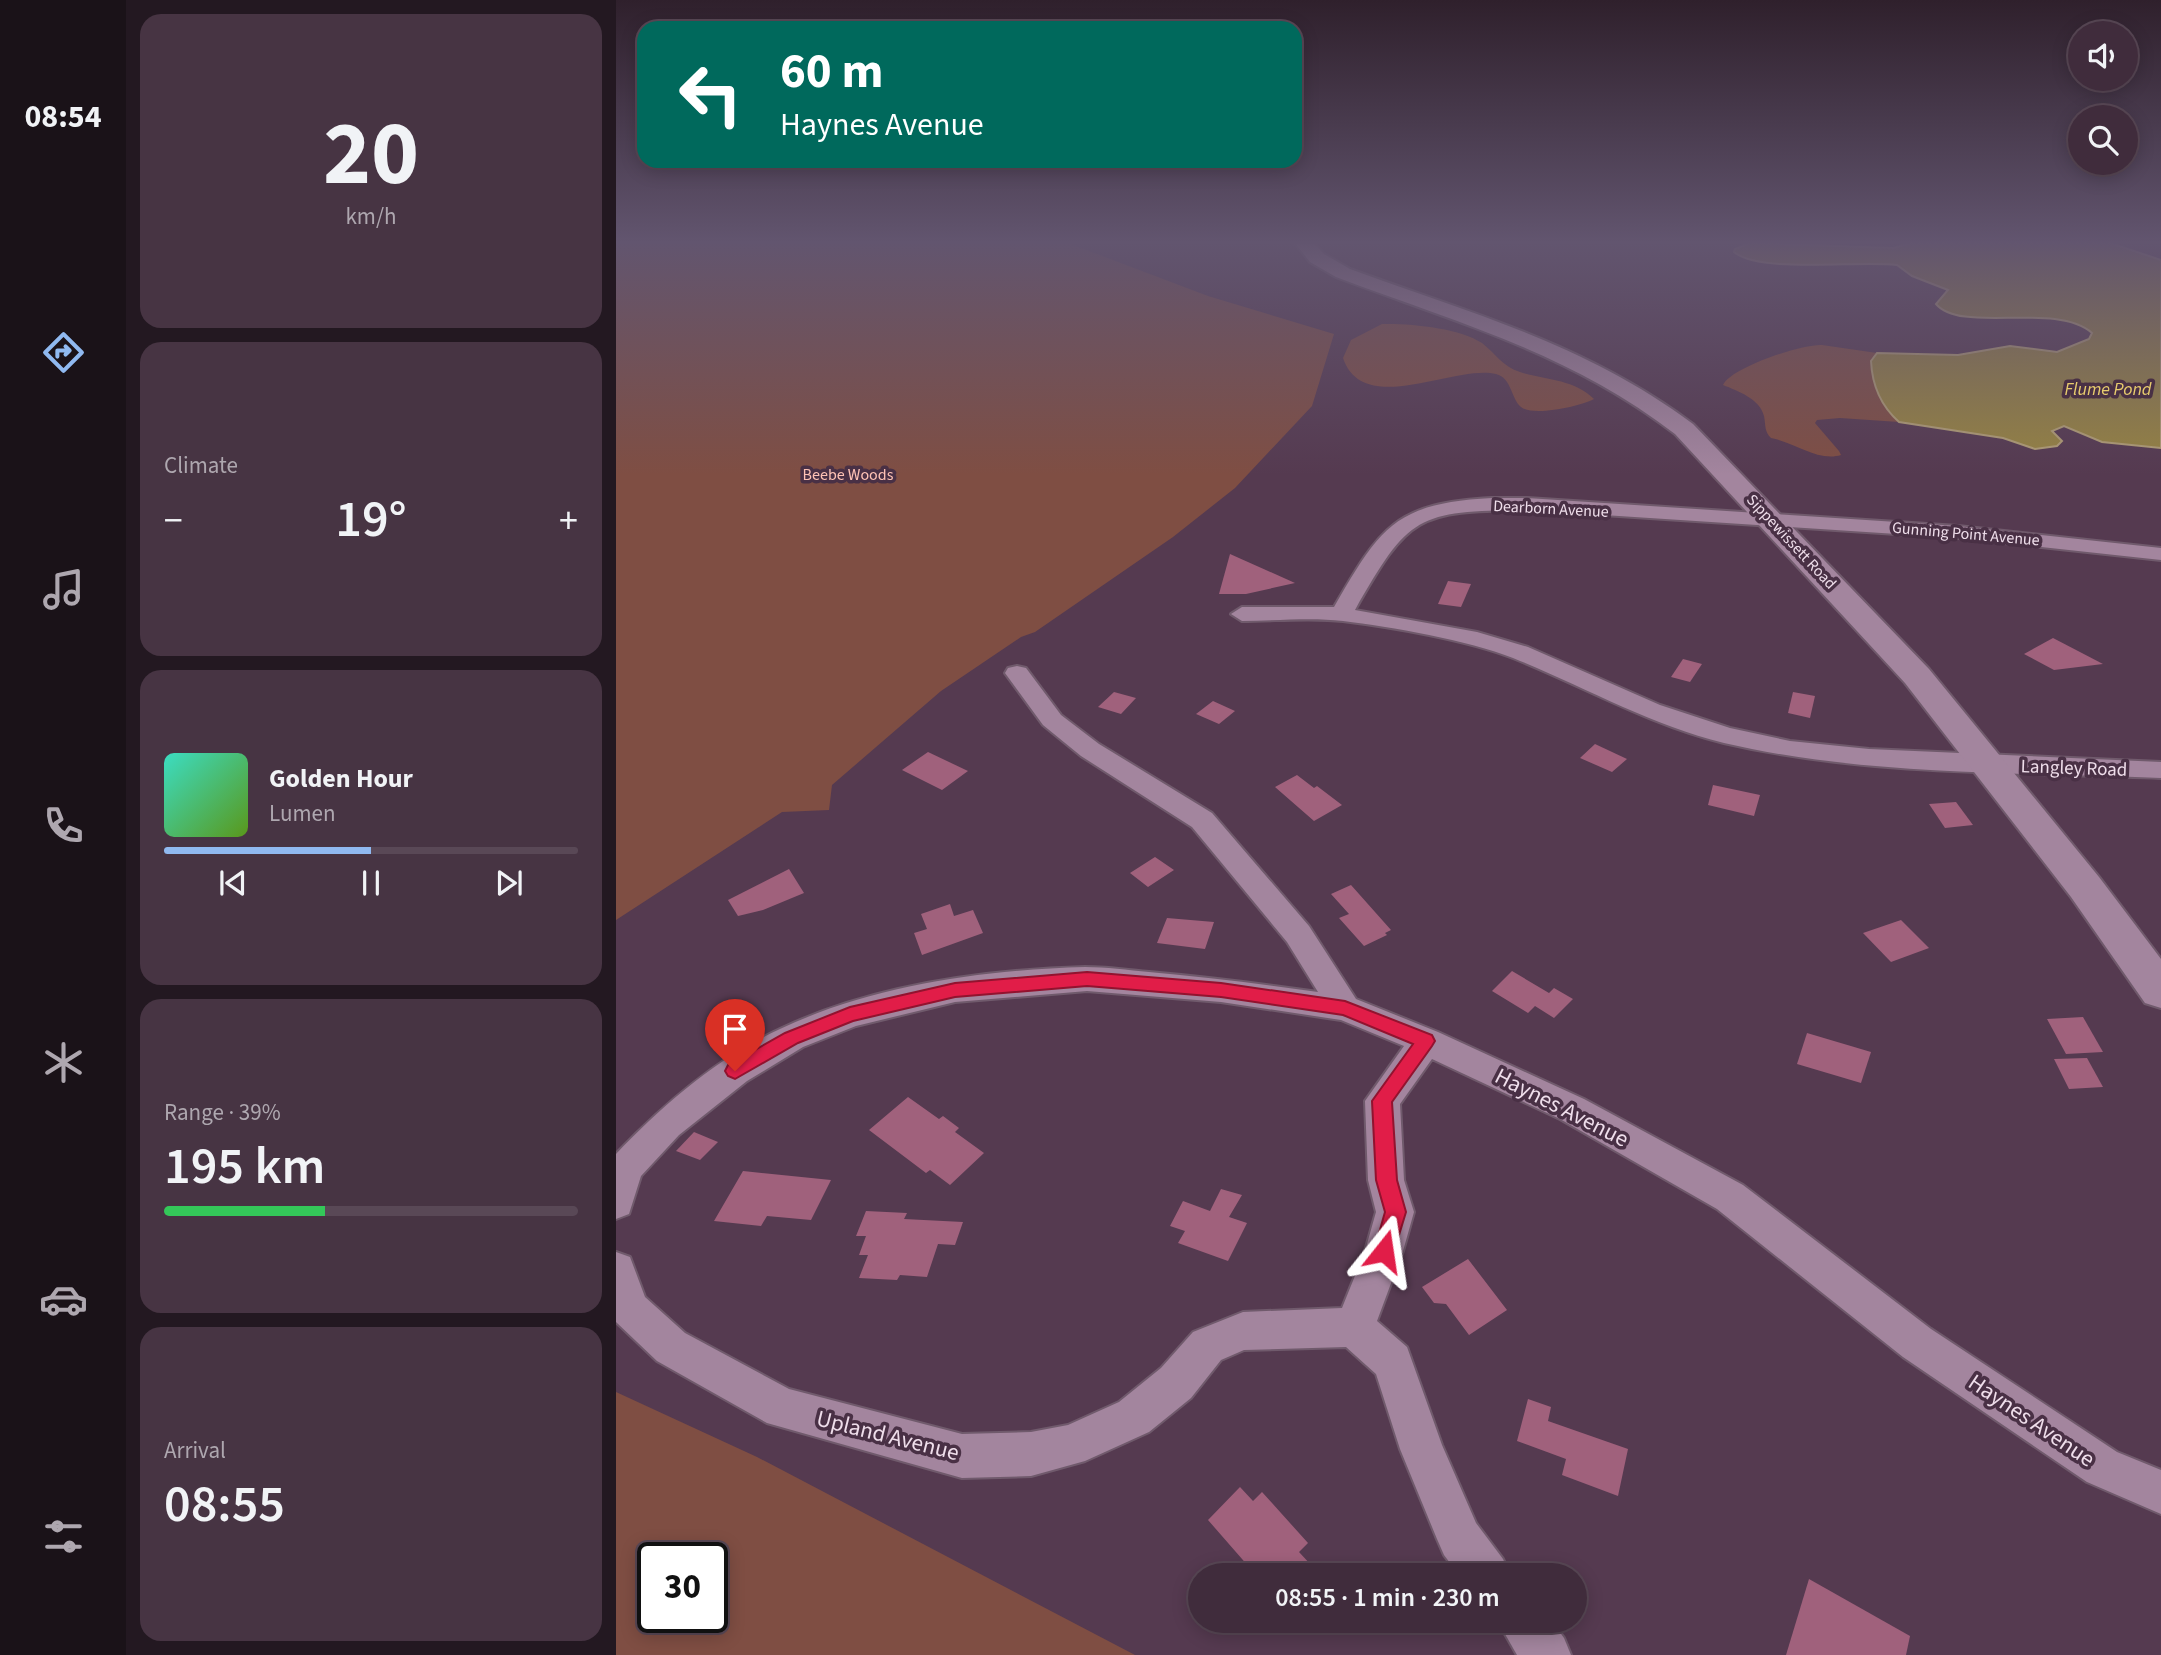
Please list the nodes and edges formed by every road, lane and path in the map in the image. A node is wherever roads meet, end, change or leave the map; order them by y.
1 (1475, 320) edge
2 (1770, 518) junction
3 (2161, 554) edge
4 (1242, 614) dead end
5 (1340, 614) junction
6 (1017, 673) dead end
7 (1988, 763) junction
8 (2161, 770) edge
9 (2161, 991) edge
10 (1345, 1008) junction
11 (1426, 1041) junction
12 (616, 1202) edge
13 (616, 1270) edge
14 (1354, 1327) junction
15 (2161, 1492) edge
16 (1478, 1563) edge
17 (1531, 1633) edge
18 (1547, 1655) edge

1 - 2 main road, Sippewissett Road
2 - 3 street, Gunning Point Avenue
2 - 5 street, Dearborn Avenue
2 - 7 main road, Sippewissett Road
4 - 5 street
5 - 7 street
6 - 10 street
7 - 8 street, Langley Road
7 - 9 main road, Sippewissett Road
10 - 11 street, Haynes Avenue
10 - 12 street
11 - 14 street
11 - 15 street, Haynes Avenue
13 - 14 street, Upland Avenue
14 - 16 street
17 - 18 street

